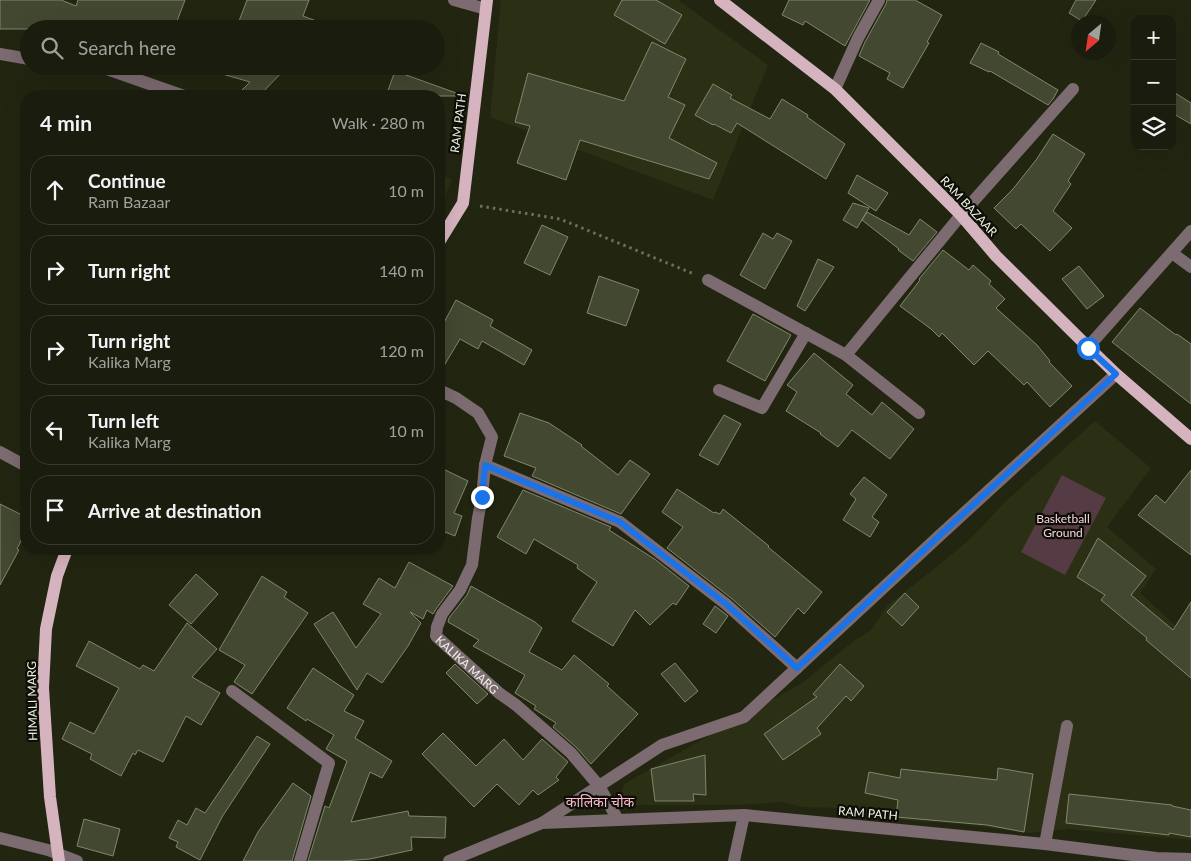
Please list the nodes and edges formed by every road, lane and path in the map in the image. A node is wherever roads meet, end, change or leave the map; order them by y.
1 (454, 0) edge
2 (720, 0) edge
3 (879, 0) edge
4 (486, 4) edge
5 (0, 54) edge
6 (20, 57) edge
7 (123, 75) edge
8 (835, 89) junction
9 (1073, 89) dead end
10 (165, 90) edge
11 (463, 203) junction
12 (961, 215) junction
13 (445, 230) edge
14 (1191, 231) edge
15 (1172, 253) junction
16 (1191, 266) edge
17 (708, 280) joint
18 (806, 333) junction
19 (1088, 348) junction
20 (846, 355) junction
21 (1116, 374) junction
22 (719, 390) dead end
23 (445, 393) edge
24 (919, 413) dead end
25 (1191, 439) edge
26 (0, 452) edge
27 (20, 463) edge
28 (485, 465) junction
29 (65, 555) edge
30 (797, 668) junction
31 (232, 691) dead end
32 (1067, 726) dead end
33 (599, 786) junction
34 (744, 815) junction
35 (618, 820) junction
36 (542, 823) junction
37 (0, 838) edge
38 (1045, 844) junction
39 (59, 858) edge
40 (1191, 859) edge
41 (1156, 860) edge
42 (77, 861) edge
43 (300, 861) edge
44 (449, 861) edge
45 (734, 861) edge

1 - 4 street
2 - 8 main road, RAM BAZAAR
3 - 8 street
4 - 11 main road, RAM PATH
5 - 6 street
7 - 10 street
8 - 12 main road, RAM BAZAAR
9 - 12 street
11 - 13 main road, RAM PATH
11 - 17 path
12 - 19 main road, RAM BAZAAR
12 - 20 street
14 - 15 street
15 - 16 street
15 - 19 street
17 - 18 street
18 - 20 street
18 - 22 street
19 - 21 main road, RAM BAZAAR
20 - 24 street
21 - 25 main road, RAM BAZAAR
21 - 30 street
23 - 28 street
26 - 27 street
28 - 30 street
28 - 33 street, KALIKA MARG
29 - 39 main road, HIMALI MARG
30 - 33 street
31 - 43 street
32 - 38 street
33 - 35 street
33 - 36 street
34 - 35 street, RAM PATH
34 - 38 street, RAM PATH
34 - 45 street
35 - 36 street, RAM PATH
36 - 44 street
37 - 39 street
38 - 41 street, RAM PATH
39 - 42 street
40 - 41 street, RAM PATH

